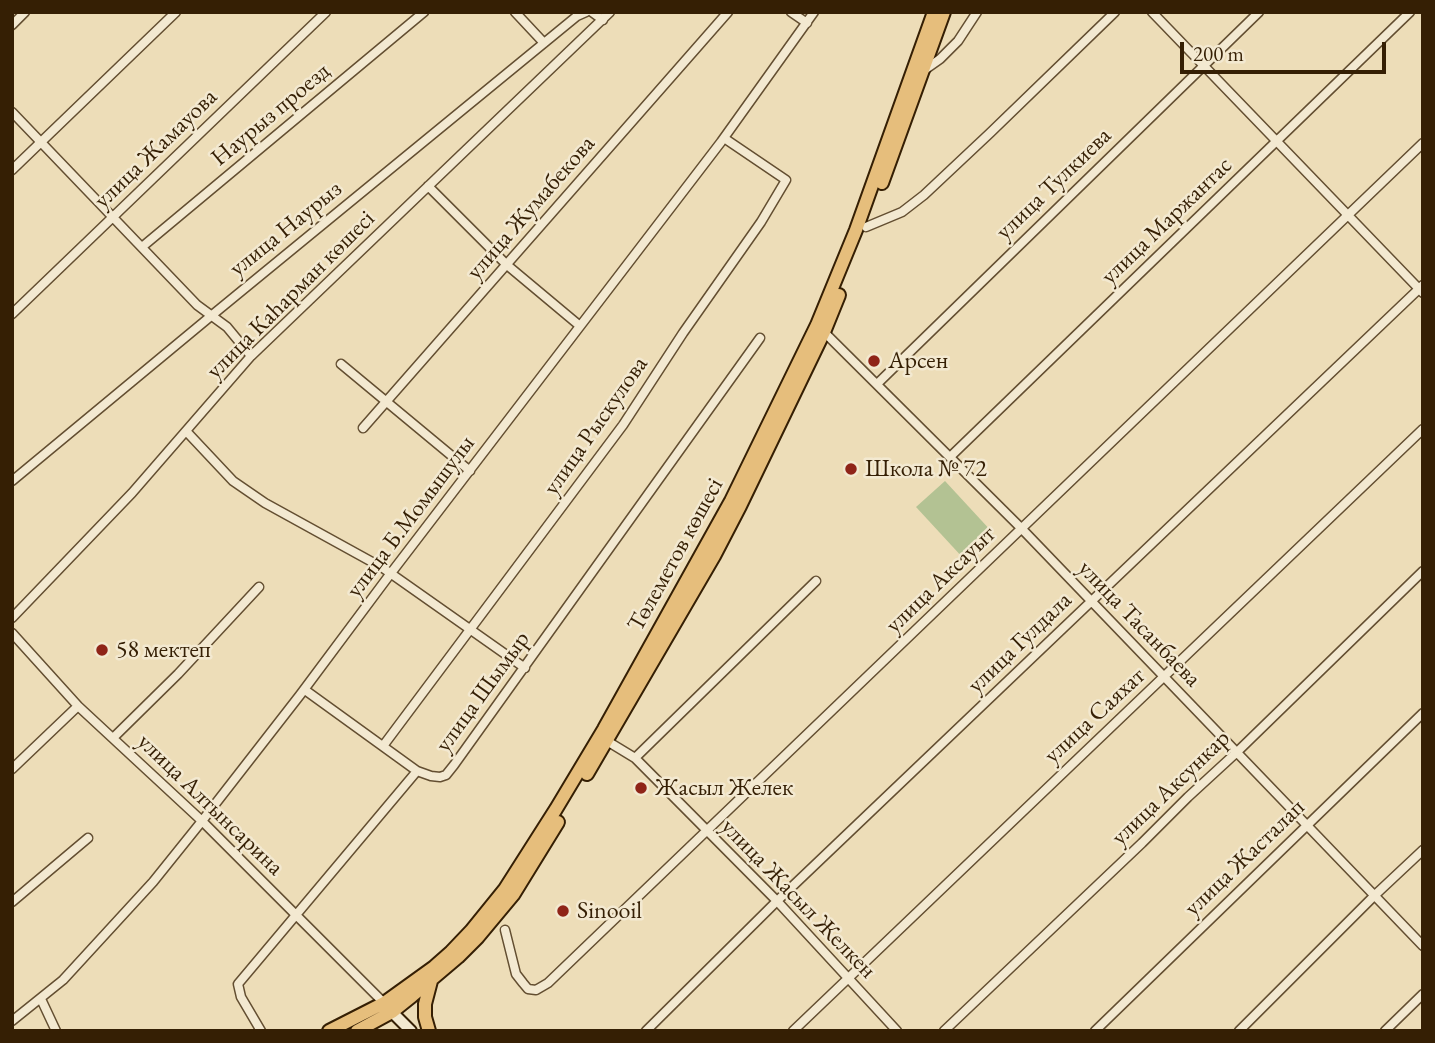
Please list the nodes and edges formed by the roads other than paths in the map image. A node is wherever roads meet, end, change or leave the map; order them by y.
1 (26, 12) edge
2 (176, 12) edge
3 (326, 12) edge
4 (424, 12) edge
5 (515, 12) edge
6 (586, 12) edge
7 (592, 12) edge
8 (610, 12) edge
9 (728, 12) edge
10 (791, 12) edge
11 (814, 12) edge
12 (934, 12) edge
13 (944, 12) edge
14 (977, 12) edge
15 (1115, 12) edge
16 (1152, 12) edge
17 (1259, 12) edge
18 (1410, 12) edge
19 (603, 20) junction
20 (807, 23) junction
21 (12, 25) edge
22 (544, 43) junction
23 (1203, 65) junction
24 (918, 69) junction
25 (12, 112) edge
26 (724, 138) junction
27 (41, 142) junction
28 (1276, 142) junction
29 (1423, 143) edge
30 (12, 170) edge
31 (428, 186) junction
32 (1347, 215) junction
33 (113, 218) junction
34 (866, 227) junction
35 (142, 247) junction
36 (507, 265) junction
37 (1421, 289) edge
38 (12, 314) edge
39 (211, 316) junction
40 (580, 327) junction
41 (824, 331) junction
42 (760, 338) dead end
43 (251, 356) junction
44 (341, 364) dead end
45 (877, 384) junction
46 (387, 401) junction
47 (363, 428) dead end
48 (1423, 429) edge
49 (186, 431) junction
50 (950, 457) junction
51 (470, 471) junction
52 (12, 481) edge
53 (1022, 529) junction
54 (1423, 571) edge
55 (391, 574) junction
56 (816, 581) dead end
57 (260, 587) dead end
58 (1092, 602) junction
59 (12, 618) edge
60 (471, 630) junction
61 (12, 633) edge
62 (525, 668) junction
63 (1164, 678) junction
64 (305, 690) junction
65 (78, 706) junction
66 (1423, 713) edge
67 (113, 738) junction
68 (607, 741) junction
69 (383, 746) junction
70 (1237, 752) junction
71 (635, 758) junction
72 (12, 769) edge
73 (416, 771) junction
74 (202, 821) junction
75 (1307, 824) junction
76 (707, 832) junction
77 (88, 838) dead end
78 (1423, 849) edge
79 (1375, 895) junction
80 (777, 901) junction
81 (12, 902) edge
82 (297, 915) junction
83 (505, 930) dead end
84 (1423, 946) edge
85 (847, 978) junction
86 (431, 981) junction
87 (1423, 994) edge
88 (41, 999) junction
89 (388, 1007) junction
90 (12, 1021) edge
91 (56, 1031) edge
92 (261, 1031) edge
93 (329, 1031) edge
94 (360, 1031) edge
95 (411, 1031) edge
96 (429, 1031) edge
97 (646, 1031) edge
98 (793, 1031) edge
99 (897, 1031) edge
100 (944, 1031) edge
101 (1095, 1031) edge
102 (1239, 1031) edge
103 (1385, 1031) edge

1 - 21 street
2 - 27 street
3 - 33 street, улица Жамауова
4 - 35 street, Наурыз проезд
5 - 22 street
6 - 22 street, улица Наурыз
7 - 19 street
8 - 19 street, улица Каһарман көшесі
9 - 36 street, улица Жумабекова
10 - 20 street
11 - 20 street, улица Б.Момышулы
12 - 24 main road, Төлеметов көшесі
13 - 24 main road, Төлеметов көшесі
14 - 24 street
15 - 34 street
16 - 23 street
17 - 23 street, улица Тулкиева
18 - 28 street, улица Маржантас
19 - 31 street, улица Каһарман көшесі
20 - 26 street, улица Б.Момышулы
22 - 39 street, улица Наурыз
23 - 28 street
23 - 45 street, улица Тулкиева
24 - 34 main road, Төлеметов көшесі
24 - 89 main road, Төлеметов көшесі
25 - 27 street
26 - 40 street, улица Б.Момышулы
26 - 60 street, улица Рыскулова
27 - 30 street
27 - 33 street
28 - 32 street
28 - 50 street, улица Маржантас
29 - 32 street, улица Аксауыт
31 - 36 street
31 - 43 street, улица Каһарман көшесі
32 - 37 street
32 - 53 street, улица Аксауыт
33 - 35 street
33 - 38 street, улица Жамауова
34 - 41 main road, Төлеметов көшесі
35 - 39 street
36 - 40 street
36 - 46 street, улица Жумабекова
37 - 58 street, улица Гулдала
39 - 43 street
39 - 52 street, улица Наурыз
40 - 51 street, улица Б.Момышулы
41 - 45 street, улица Тасанбаева
41 - 68 main road, Төлеметов көшесі
42 - 62 street, улица Шымыр
43 - 49 street, улица Каһарман көшесі
44 - 46 street
45 - 50 street, улица Тасанбаева
46 - 47 street, улица Жумабекова
46 - 51 street
48 - 63 street, улица Саяхат
49 - 55 street
49 - 59 street, улица Каһарман көшесі
50 - 53 street, улица Тасанбаева
51 - 55 street, улица Б.Момышулы
53 - 58 street, улица Тасанбаева
53 - 76 street, улица Аксауыт
54 - 70 street, улица Аксункар
55 - 60 street
55 - 64 street, улица Б.Момышулы
56 - 71 street
57 - 67 street
58 - 63 street, улица Тасанбаева
58 - 80 street, улица Гулдала
60 - 62 street
60 - 69 street, улица Рыскулова
61 - 65 street, улица Алтынсарина
62 - 73 street, улица Шымыр
63 - 70 street, улица Тасанбаева
63 - 85 street, улица Саяхат
64 - 69 street
64 - 74 street, улица Б.Момышулы
65 - 67 street, улица Алтынсарина
65 - 72 street
66 - 75 street, улица Жасталап
67 - 74 street, улица Алтынсарина
68 - 71 street, улица Жасыл Желкен
68 - 86 main road, Төлеметов көшесі
69 - 73 street
70 - 75 street, улица Тасанбаева
70 - 100 street, улица Аксункар
71 - 76 street, улица Жасыл Желкен
73 - 82 street, улица Шымыр
74 - 82 street, улица Алтынсарина
74 - 88 street, улица Б.Момышулы
75 - 79 street, улица Тасанбаева
75 - 101 street, улица Жасталап
76 - 80 street, улица Жасыл Желкен
76 - 83 street, улица Аксауыт
77 - 81 street
78 - 79 street
79 - 84 street, улица Тасанбаева
79 - 102 street
80 - 85 street, улица Жасыл Желкен
80 - 97 street, улица Гулдала
82 - 89 street, улица Алтынсарина
82 - 92 street, улица Шымыр
85 - 98 street, улица Саяхат
85 - 99 street, улица Жасыл Желкен
86 - 89 main road, Төлеметов көшесі
86 - 96 main road
87 - 103 street
88 - 90 street, улица Б.Момышулы
88 - 91 street
89 - 93 main road, Төлеметов көшесі
89 - 94 main road, Төлеметов көшесі
89 - 95 main road

